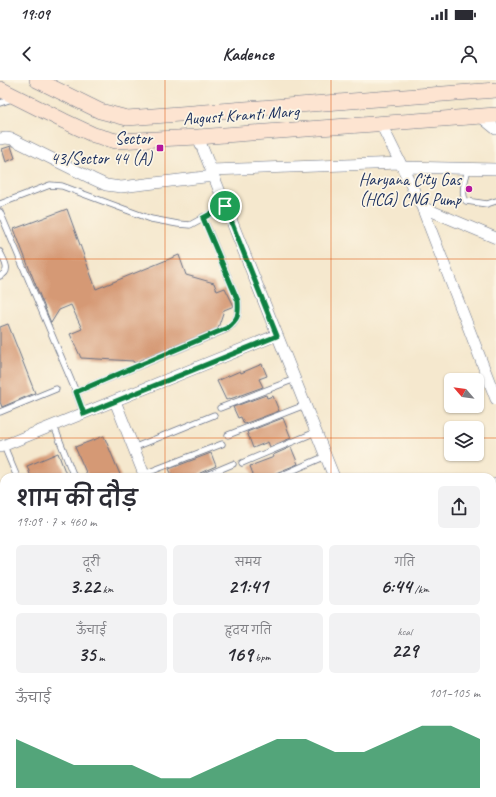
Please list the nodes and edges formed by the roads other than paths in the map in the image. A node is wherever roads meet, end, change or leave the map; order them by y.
1 (39, 80) edge
2 (0, 89) edge
3 (496, 90) edge
4 (16, 97) junction
5 (0, 103) edge
6 (496, 115) edge
7 (480, 116) junction
8 (381, 124) junction
9 (496, 129) edge
10 (198, 137) junction
11 (0, 139) edge
12 (401, 165) junction
13 (468, 168) junction
14 (496, 169) edge
15 (212, 173) junction
16 (496, 201) edge
17 (0, 204) edge
18 (225, 206) junction
19 (422, 207) junction
20 (0, 212) edge
21 (203, 218) junction
22 (496, 238) edge
23 (0, 252) edge
24 (0, 276) edge
25 (277, 336) junction
26 (295, 379) junction
27 (56, 389) dead end
28 (76, 392) junction
29 (496, 399) edge
30 (115, 401) junction
31 (305, 405) junction
32 (220, 408) dead end
33 (0, 412) edge
34 (84, 414) junction
35 (214, 415) dead end
36 (54, 426) junction
37 (316, 432) junction
38 (228, 435) dead end
39 (222, 444) dead end
40 (2, 446) edge
41 (134, 448) junction
42 (326, 456) junction
43 (242, 463) dead end
44 (233, 464) dead end
45 (15, 473) edge
46 (72, 473) edge
47 (143, 473) edge
48 (151, 473) edge
49 (212, 473) edge
50 (287, 473) edge
51 (332, 473) edge

1 - 3 main road, August Kranti Marg
2 - 4 main road, August Kranti Marg
4 - 5 lane
4 - 10 main road, August Kranti Marg
6 - 7 main road, August Kranti Marg
7 - 8 main road, August Kranti Marg
7 - 9 street
8 - 10 main road, August Kranti Marg
8 - 12 street
10 - 15 street
11 - 15 street
12 - 13 street
12 - 15 street
12 - 19 street
13 - 14 street
13 - 16 lane
15 - 18 street
17 - 21 lane
18 - 21 lane
18 - 25 street
19 - 22 street
19 - 29 street
20 - 28 lane
21 - 28 lane
23 - 24 lane
25 - 26 street
25 - 30 street
26 - 31 street
26 - 32 lane
27 - 33 lane
28 - 34 lane
30 - 34 street
30 - 41 street
31 - 37 street
31 - 38 lane
34 - 36 street
35 - 41 lane
36 - 40 street
36 - 46 lane
37 - 42 street
37 - 43 lane
39 - 48 lane
40 - 45 lane
41 - 47 street
42 - 50 lane
42 - 51 street
44 - 49 lane

